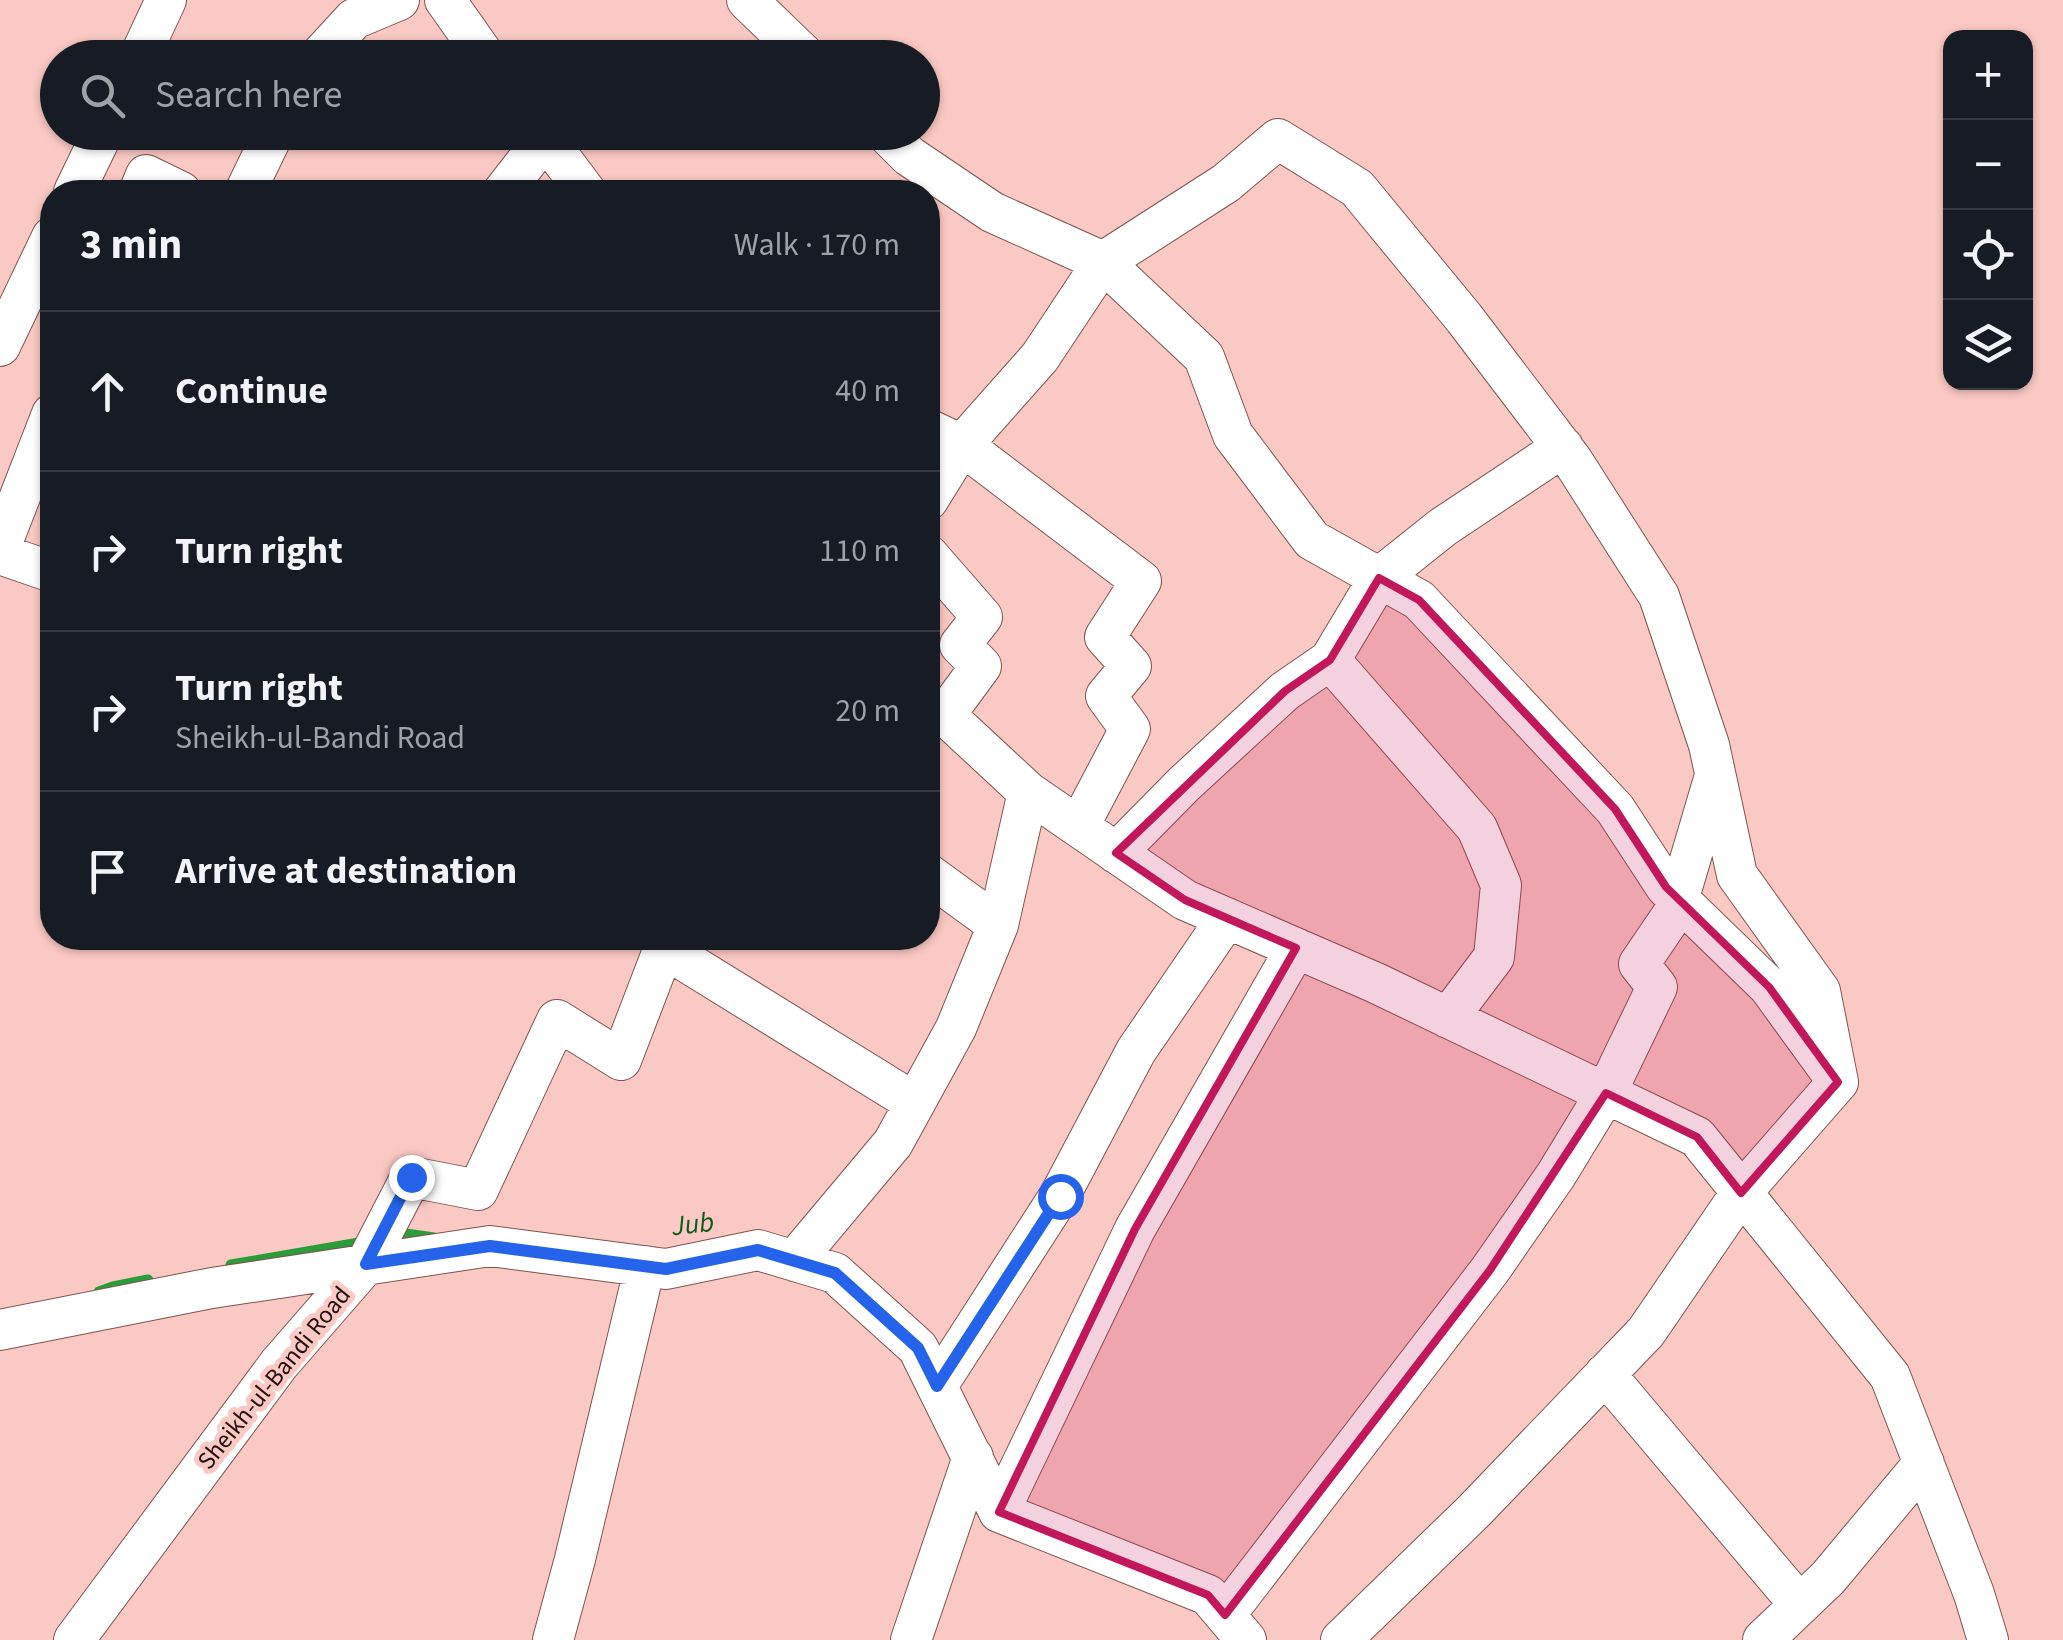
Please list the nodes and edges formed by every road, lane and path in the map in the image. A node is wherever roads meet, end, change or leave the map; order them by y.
1 (166, 0) edge
2 (399, 0) edge
3 (445, 0) edge
4 (747, 0) edge
5 (147, 40) edge
6 (335, 40) edge
7 (473, 40) edge
8 (788, 40) edge
9 (94, 150) edge
10 (265, 150) edge
11 (532, 150) edge
12 (554, 150) edge
13 (904, 150) edge
14 (80, 180) edge
15 (251, 180) edge
16 (511, 180) edge
17 (577, 180) edge
18 (40, 262) edge
19 (1103, 262) junction
20 (0, 346) edge
21 (945, 437) edge
22 (40, 446) edge
23 (1563, 448) junction
24 (0, 551) edge
25 (40, 567) edge
26 (940, 569) edge
27 (1379, 578) junction
28 (1330, 660) junction
29 (1716, 774) junction
30 (1028, 792) junction
31 (1079, 826) junction
32 (1116, 853) junction
33 (940, 883) edge
34 (1679, 899) junction
35 (1227, 918) junction
36 (998, 925) junction
37 (1296, 948) junction
38 (663, 950) edge
39 (667, 950) edge
40 (1448, 1018) junction
41 (1838, 1082) junction
42 (1606, 1093) junction
43 (915, 1102) junction
44 (1741, 1192) junction
45 (794, 1261) junction
46 (366, 1263) junction
47 (644, 1266) junction
48 (0, 1330) edge
49 (1605, 1374) junction
50 (937, 1386) junction
51 (973, 1458) junction
52 (1924, 1463) junction
53 (1000, 1512) junction
54 (1800, 1605) junction
55 (1235, 1628) edge
56 (74, 1640) edge
57 (553, 1640) edge
58 (911, 1640) edge
59 (1341, 1640) edge
60 (1763, 1640) edge
61 (1988, 1640) edge

1 - 5 street
2 - 6 street
3 - 7 street
4 - 8 street
9 - 14 street
10 - 15 street
11 - 16 street
12 - 17 street
13 - 19 street
18 - 20 street
19 - 21 street
19 - 23 street
19 - 27 street
21 - 31 street
22 - 24 street
23 - 27 street
23 - 29 street
24 - 25 street
26 - 30 street
27 - 28 street
27 - 34 street
28 - 32 street
28 - 40 street
29 - 34 street
29 - 41 street
30 - 31 street
30 - 36 street
31 - 32 street
32 - 35 street
33 - 36 street
34 - 41 street
34 - 42 street
35 - 37 street
35 - 50 street
36 - 43 street
37 - 40 street
37 - 53 street
38 - 46 street, Sheikh-ul-Bandi Road
39 - 43 street, Sheikh-ul-Bandi Road
40 - 42 street
41 - 44 street
42 - 44 street
42 - 55 street
43 - 45 street
44 - 49 street
44 - 52 street
45 - 47 street
45 - 50 street
46 - 47 street
46 - 48 street
46 - 56 street, Sheikh-ul-Bandi Road
47 - 57 street
49 - 54 street
49 - 59 street
50 - 51 street
51 - 53 street
51 - 58 street
52 - 54 street
52 - 61 street
53 - 55 street
54 - 60 street

